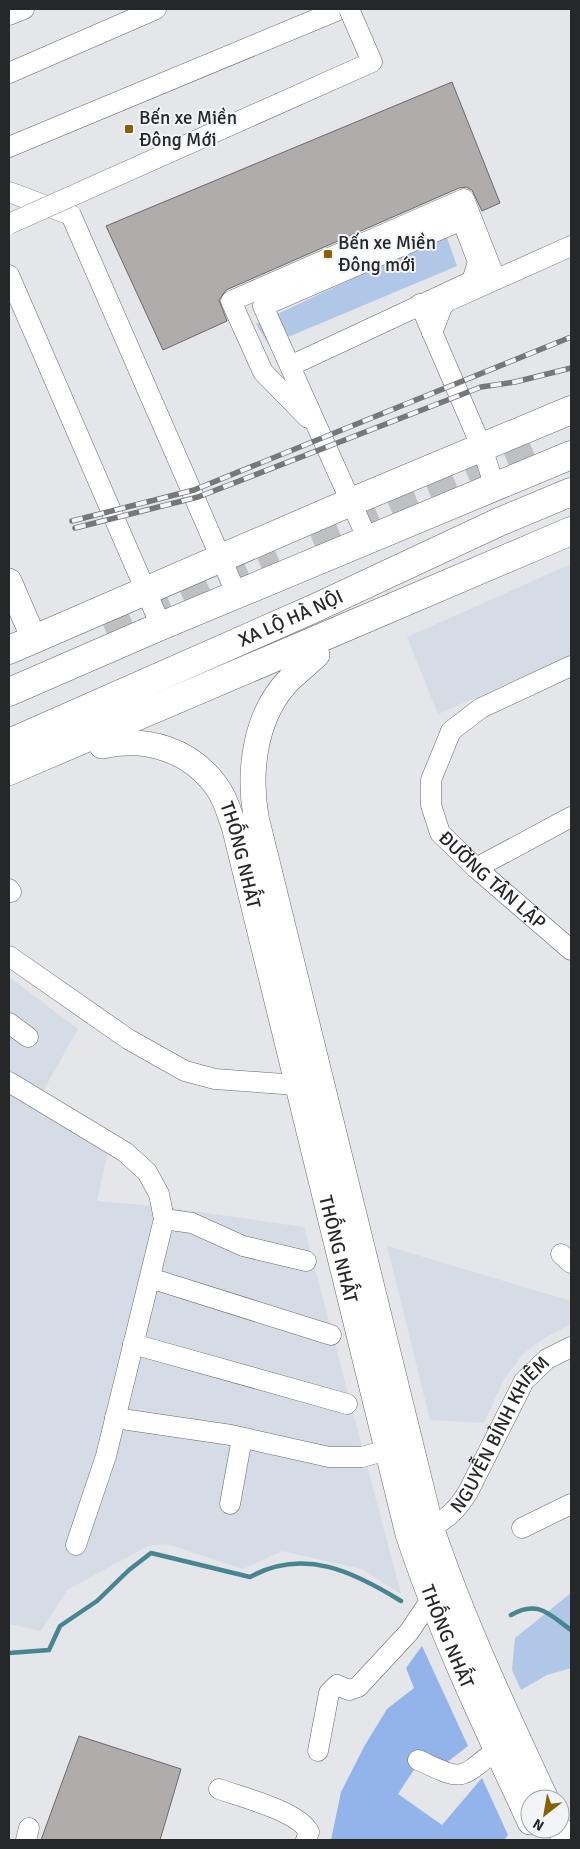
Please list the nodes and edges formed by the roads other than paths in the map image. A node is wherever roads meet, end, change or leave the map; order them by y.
1 (24, 9) edge
2 (156, 9) edge
3 (335, 9) edge
4 (349, 9) edge
5 (9, 15) edge
6 (9, 73) edge
7 (9, 147) edge
8 (9, 192) edge
9 (9, 224) edge
10 (571, 246) edge
11 (9, 275) edge
12 (495, 278) junction
13 (433, 302) junction
14 (290, 366) junction
15 (571, 410) edge
16 (318, 428) junction
17 (571, 429) edge
18 (540, 442) tunnel mouth
19 (482, 448) junction
20 (571, 455) edge
21 (495, 487) junction
22 (571, 492) edge
23 (351, 502) junction
24 (571, 531) edge
25 (312, 538) tunnel mouth
26 (368, 540) junction
27 (571, 547) edge
28 (276, 553) tunnel mouth
29 (222, 559) junction
30 (9, 581) edge
31 (466, 585) junction
32 (146, 591) junction
33 (237, 595) junction
34 (161, 626) junction
35 (104, 627) tunnel mouth
36 (34, 639) junction
37 (9, 650) edge
38 (317, 656) junction
39 (571, 666) edge
40 (9, 668) edge
41 (215, 691) junction
42 (9, 692) edge
43 (9, 743) edge
44 (102, 746) junction
45 (9, 771) edge
46 (9, 786) edge
47 (256, 817) junction
48 (571, 817) edge
49 (234, 826) junction
50 (476, 868) junction
51 (571, 950) edge
52 (9, 956) edge
53 (9, 1023) edge
54 (28, 1037) dead end
55 (9, 1082) edge
56 (297, 1085) junction
57 (164, 1219) junction
58 (306, 1261) dead end
59 (150, 1278) junction
60 (331, 1335) dead end
61 (133, 1344) junction
62 (571, 1347) edge
63 (347, 1404) dead end
64 (115, 1418) junction
65 (242, 1438) junction
66 (387, 1450) junction
67 (230, 1504) dead end
68 (571, 1504) edge
69 (522, 1528) dead end
70 (419, 1531) junction
71 (76, 1545) dead end
72 (442, 1598) junction
73 (496, 1750) junction
74 (318, 1751) dead end
75 (418, 1760) dead end
76 (219, 1789) dead end
77 (541, 1789) edge
78 (520, 1801) edge
79 (306, 1840) edge

1 - 5 street
2 - 6 street
3 - 7 street
4 - 9 street, bridge
8 - 29 street
10 - 12 street
11 - 32 street
12 - 13 street
12 - 16 street
13 - 14 street
13 - 14 street
13 - 19 street
14 - 16 street
15 - 19 highway
16 - 23 street
17 - 18 highway
19 - 21 street
19 - 23 highway
20 - 21 highway
21 - 26 highway
22 - 43 highway, XA LỘ HÀ NỘI
23 - 26 street
23 - 29 highway
24 - 31 highway, XA LỘ HÀ NỘI
25 - 28 highway
26 - 33 highway
27 - 31 highway, XA LỘ HÀ NỘI
29 - 32 highway
29 - 33 street
30 - 36 main road
31 - 38 highway, XA LỘ HÀ NỘI
31 - 41 highway, XA LỘ HÀ NỘI
32 - 34 street
32 - 36 highway
33 - 34 highway
34 - 42 highway
35 - 40 highway
36 - 37 highway
38 - 41 highway, XA LỘ HÀ NỘI
38 - 47 main road, THỐNG NHẤT
39 - 50 street, ĐƯỜNG TÂN LẬP
41 - 44 highway, XA LỘ HÀ NỘI
41 - 45 highway, XA LỘ HÀ NỘI
44 - 46 highway, XA LỘ HÀ NỘI
44 - 49 main road, THỐNG NHẤT
47 - 49 main road
47 - 70 main road, THỐNG NHẤT
48 - 50 street
49 - 56 main road, THỐNG NHẤT
50 - 51 street, ĐƯỜNG TÂN LẬP
52 - 56 street
53 - 54 street
55 - 57 street
56 - 66 main road, THỐNG NHẤT
57 - 58 street
57 - 59 street
59 - 60 street
59 - 61 street
61 - 63 street
61 - 64 street
62 - 70 street, NGUYỄN BỈNH KHIÊM
64 - 65 street
64 - 71 street
65 - 66 street
65 - 67 street
66 - 70 main road, THỐNG NHẤT
68 - 69 street
70 - 72 main road, THỐNG NHẤT
72 - 73 main road, THỐNG NHẤT
72 - 74 street
72 - 77 main road, THỐNG NHẤT
73 - 75 street
73 - 78 main road, THỐNG NHẤT
76 - 79 street

